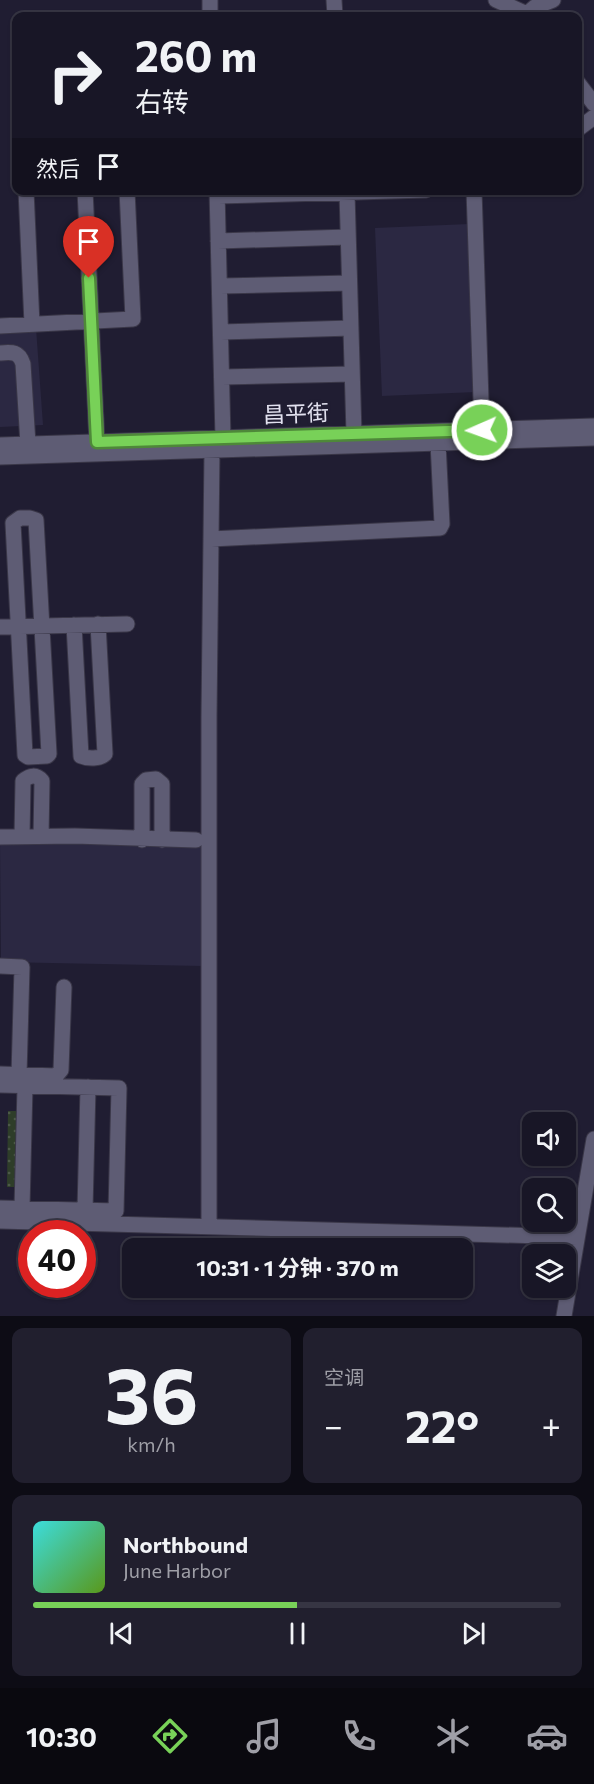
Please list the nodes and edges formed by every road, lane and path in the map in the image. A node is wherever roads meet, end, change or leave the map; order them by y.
1 (496, 0) edge
2 (553, 0) edge
3 (522, 12) edge
4 (531, 12) edge
5 (584, 84) edge
6 (594, 104) edge
7 (26, 195) edge
8 (85, 195) edge
9 (127, 195) edge
10 (217, 195) edge
11 (346, 195) edge
12 (474, 195) edge
13 (348, 237) junction
14 (218, 241) junction
15 (349, 283) junction
16 (220, 286) junction
17 (92, 321) junction
18 (32, 324) junction
19 (0, 326) edge
20 (351, 328) junction
21 (221, 332) junction
22 (0, 353) edge
23 (352, 374) junction
24 (222, 377) junction
25 (594, 426) edge
26 (482, 430) junction
27 (354, 434) junction
28 (223, 438) junction
29 (594, 438) edge
30 (97, 442) junction
31 (438, 443) junction
32 (28, 444) junction
33 (0, 445) edge
34 (212, 450) junction
35 (0, 457) edge
36 (211, 539) junction
37 (98, 624) junction
38 (126, 624) dead end
39 (74, 625) junction
40 (42, 626) junction
41 (0, 627) edge
42 (19, 627) junction
43 (22, 836) junction
44 (41, 836) junction
45 (0, 837) edge
46 (142, 840) junction
47 (162, 840) junction
48 (196, 840) dead end
49 (0, 966) edge
50 (64, 987) dead end
51 (0, 1074) edge
52 (22, 1080) junction
53 (0, 1085) edge
54 (88, 1087) junction
55 (594, 1139) edge
56 (592, 1158) edge
57 (22, 1208) junction
58 (86, 1210) junction
59 (1, 1214) edge
60 (208, 1226) junction
61 (577, 1237) junction
62 (564, 1316) edge

1 - 3 street
2 - 4 street
5 - 6 street
7 - 18 street
8 - 17 street
9 - 17 street
10 - 14 street
11 - 13 street
12 - 26 street
13 - 14 street
13 - 15 street
14 - 16 street
15 - 16 street
15 - 20 street
16 - 21 street
17 - 18 street
17 - 30 street
18 - 19 street
20 - 21 street
20 - 23 street
21 - 24 street
22 - 32 street
23 - 24 street
23 - 27 street
24 - 28 street
25 - 26 street, 昌平街
26 - 27 street, 昌平街
27 - 28 street, 昌平街
28 - 30 street, 昌平街
29 - 31 street, 昌平街
30 - 32 street, 昌平街
31 - 34 street, 昌平街
31 - 36 street
32 - 33 street, 昌平街
34 - 35 street, 昌平街
34 - 36 street
36 - 60 street
37 - 38 street
37 - 39 street
37 - 39 street
39 - 40 street
40 - 42 street
40 - 42 street
40 - 42 street
41 - 42 street
43 - 44 street
43 - 44 street
43 - 45 street
44 - 46 street
46 - 47 street
46 - 47 street
47 - 48 street
49 - 52 street
50 - 52 street
51 - 52 street
52 - 53 street
52 - 54 street
52 - 57 street
54 - 58 street
54 - 58 street
55 - 56 street
56 - 61 street
57 - 58 street
57 - 59 street
59 - 60 street
60 - 61 street
61 - 62 street

